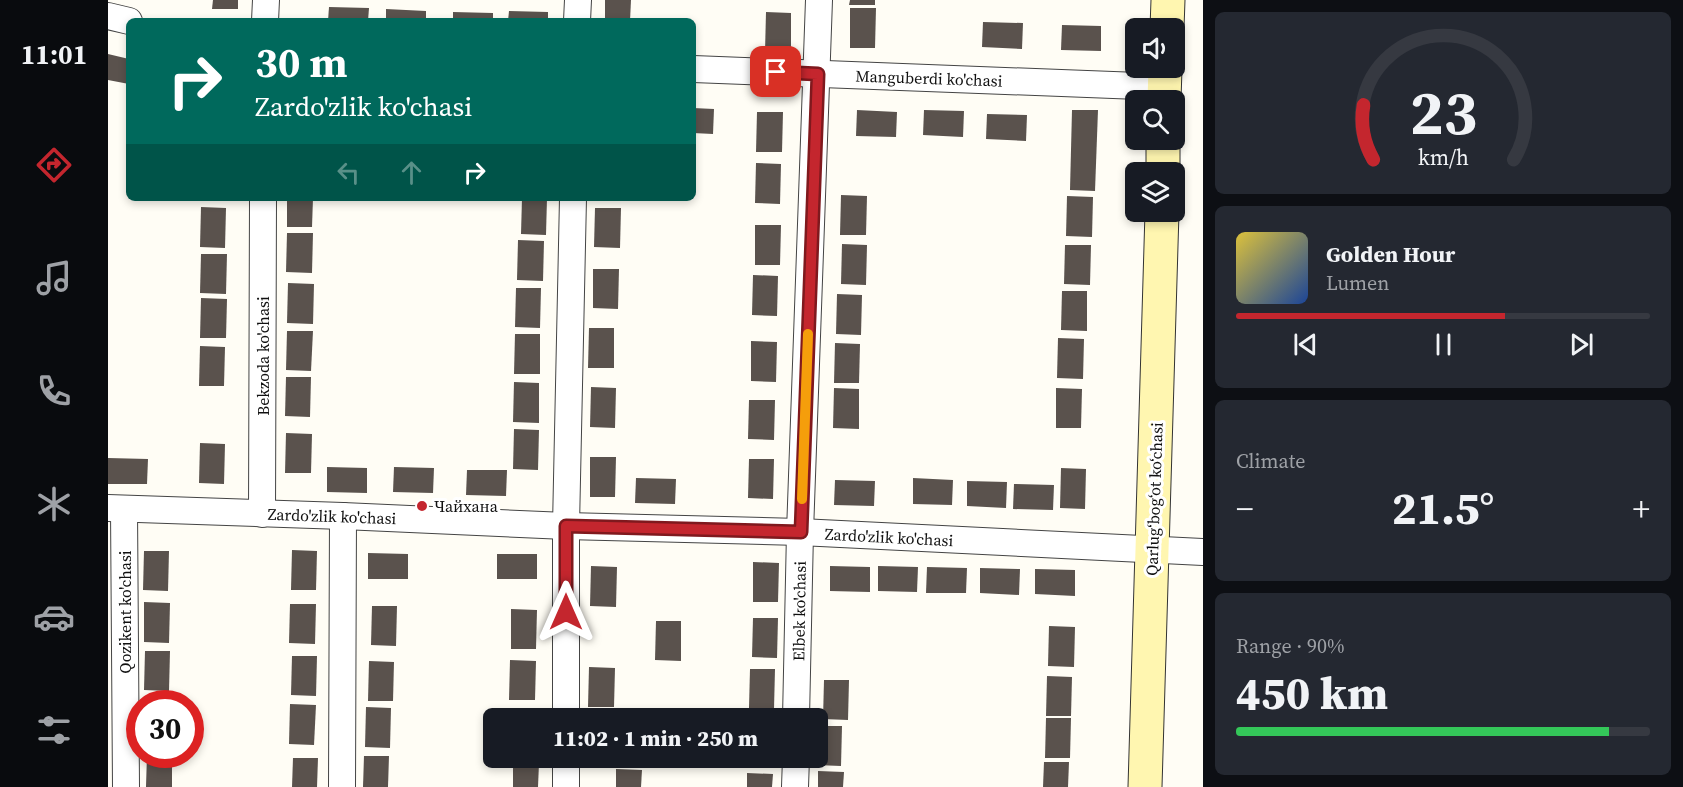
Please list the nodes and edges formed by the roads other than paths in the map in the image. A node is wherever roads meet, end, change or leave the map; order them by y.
1 (266, 0) edge
2 (578, 0) edge
3 (819, 0) edge
4 (1168, 0) edge
5 (108, 16) edge
6 (265, 18) edge
7 (577, 18) edge
8 (1167, 18) edge
9 (126, 20) edge
10 (696, 69) edge
11 (818, 74) junction
12 (1165, 85) edge
13 (263, 201) edge
14 (573, 201) edge
15 (1161, 222) edge
16 (116, 508) edge
17 (262, 514) junction
18 (343, 516) junction
19 (566, 526) junction
20 (801, 532) junction
21 (1153, 550) junction
22 (1203, 552) edge
23 (566, 708) edge
24 (796, 708) edge
25 (566, 768) edge
26 (796, 768) edge
27 (126, 787) edge
28 (342, 787) edge
29 (566, 787) edge
30 (795, 787) edge
31 (1145, 787) edge

1 - 6 street
2 - 7 street
3 - 11 street, Elbek ko'chasi
4 - 8 main road
5 - 9 street
10 - 11 street, Manguberdi ko'chasi
11 - 12 street, Manguberdi ko'chasi
11 - 20 street, Elbek ko'chasi
13 - 17 street, Bekzoda ko'chasi
14 - 19 street
15 - 21 main road, Qarlug‘bog‘ot ko‘chasi
16 - 17 street, Zardo'zlik ko'chasi
16 - 27 street, Qozikent ko'chasi
17 - 18 street, Zardo'zlik ko'chasi
18 - 19 street, Zardo'zlik ko'chasi
18 - 28 street
19 - 20 street, Zardo'zlik ko'chasi
19 - 23 street
20 - 21 street, Zardo'zlik ko'chasi
20 - 24 street, Elbek ko'chasi
21 - 22 street, Zardo'zlik ko'chasi
21 - 31 main road, Qarlug‘bog‘ot ko‘chasi
25 - 29 street
26 - 30 street

